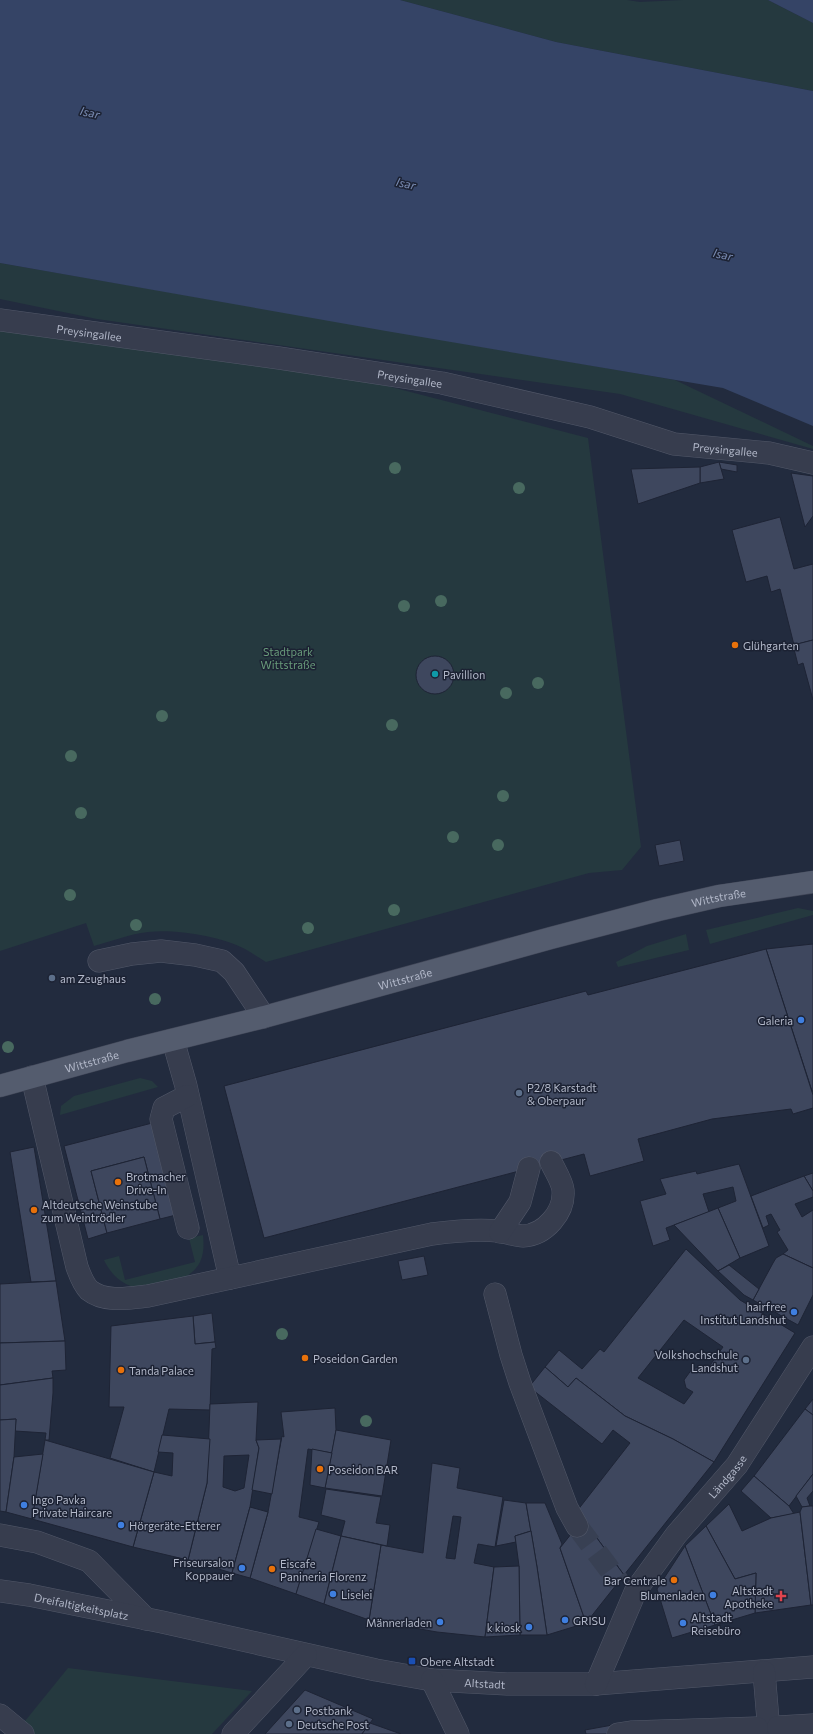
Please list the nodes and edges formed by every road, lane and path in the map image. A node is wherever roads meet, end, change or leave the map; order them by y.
1 (0, 320) edge
2 (813, 463) edge
3 (813, 882) edge
4 (99, 961) dead end
5 (264, 1017) junction
6 (173, 1040) junction
7 (32, 1077) junction
8 (0, 1086) edge
9 (187, 1096) junction
10 (559, 1160) dead end
11 (522, 1177) dead end
12 (188, 1228) dead end
13 (500, 1232) junction
14 (230, 1278) junction
15 (495, 1294) dead end
16 (813, 1347) edge
17 (577, 1526) tunnel mouth
18 (0, 1535) edge
19 (0, 1591) edge
20 (154, 1621) junction
21 (306, 1655) junction
22 (813, 1667) edge
23 (764, 1672) junction
24 (432, 1680) junction
25 (596, 1684) junction
26 (0, 1715) edge
27 (813, 1725) edge
28 (769, 1730) edge
29 (24, 1734) edge
30 (233, 1734) edge
31 (458, 1734) edge
32 (618, 1734) edge

1 - 2 street, Preysingallee
3 - 5 main road, Wittstraße
4 - 5 street
5 - 6 main road, Wittstraße
6 - 7 main road, Wittstraße
6 - 9 street
7 - 8 main road, Wittstraße
7 - 14 street
9 - 12 street
9 - 14 street
10 - 13 street
11 - 13 street
13 - 14 street
15 - 17 street
16 - 25 street, Ländgasse
18 - 20 street
19 - 20 street, Dreifaltigkeitsplatz
20 - 21 street, Altstadt
21 - 24 street, Altstadt
21 - 30 street
22 - 23 street, Altstadt
23 - 25 street, Altstadt
23 - 28 street
24 - 25 street, Altstadt
24 - 31 street
26 - 29 street
27 - 28 street
28 - 32 street

